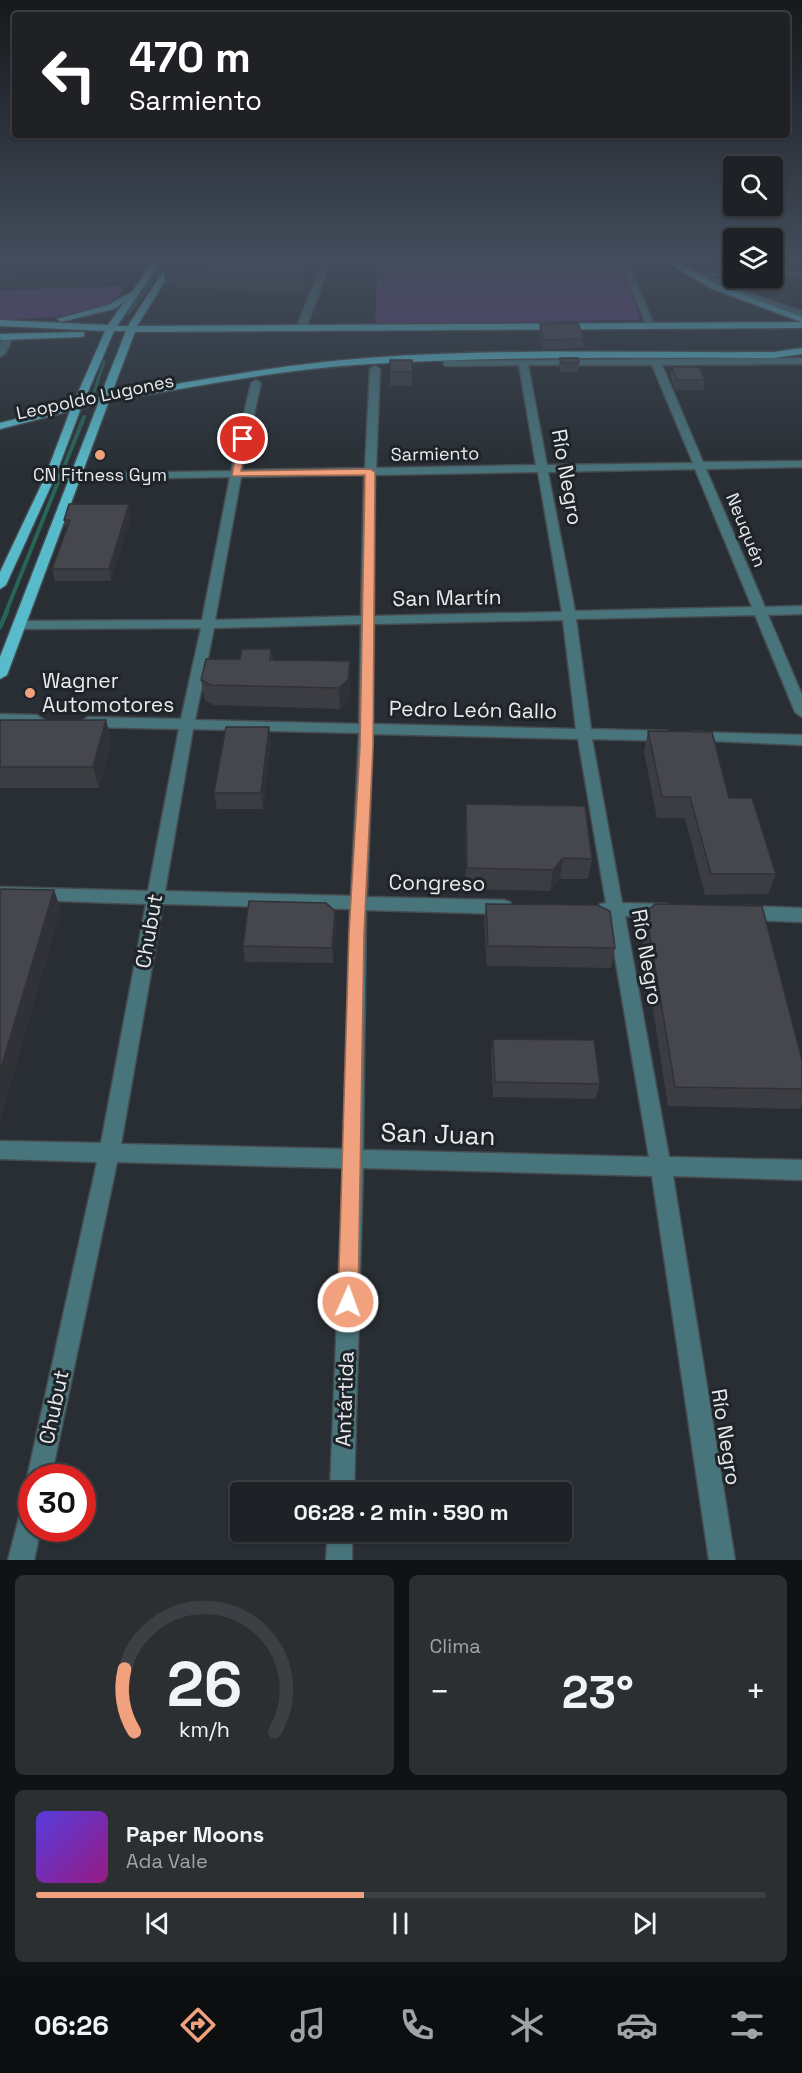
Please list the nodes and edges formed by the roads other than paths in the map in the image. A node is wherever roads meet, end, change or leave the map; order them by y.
1 (131, 329) edge
2 (107, 330) edge
3 (110, 330) junction
4 (114, 330) edge
5 (52, 335) junction
6 (4, 337) edge
7 (802, 351) edge
8 (100, 353) junction
9 (0, 354) edge
10 (562, 356) junction
11 (802, 361) edge
12 (523, 362) junction
13 (656, 362) junction
14 (447, 363) junction
15 (375, 369) junction
16 (256, 383) junction
17 (103, 405) junction
18 (75, 412) junction
19 (0, 426) edge
20 (0, 434) edge
21 (802, 464) edge
22 (700, 466) junction
23 (543, 468) junction
24 (370, 472) junction
25 (236, 474) junction
26 (53, 477) junction
27 (71, 477) junction
28 (1, 579) edge
29 (758, 610) junction
30 (802, 610) edge
31 (569, 615) junction
32 (369, 619) junction
33 (208, 624) junction
34 (20, 626) junction
35 (0, 675) edge
36 (802, 712) edge
37 (0, 719) edge
38 (47, 720) edge
39 (70, 721) edge
40 (187, 724) junction
41 (367, 729) junction
42 (584, 734) junction
43 (802, 740) edge
44 (0, 893) edge
45 (155, 897) junction
46 (358, 903) junction
47 (522, 907) edge
48 (592, 909) edge
49 (616, 909) junction
50 (686, 911) edge
51 (732, 913) edge
52 (802, 915) edge
53 (0, 1150) edge
54 (108, 1153) junction
55 (353, 1158) junction
56 (661, 1167) junction
57 (802, 1170) edge
58 (42, 1464) edge
59 (342, 1482) edge
60 (25, 1542) edge
61 (340, 1542) edge
62 (21, 1560) edge
63 (339, 1560) edge
64 (722, 1560) edge

1 - 17 main road
2 - 3 main road
3 - 4 main road
3 - 5 main road
3 - 8 main road
5 - 6 main road
5 - 8 main road
6 - 9 street
7 - 10 main road, Leopoldo Lugones
8 - 18 main road
10 - 14 main road, Leopoldo Lugones
10 - 17 main road, Leopoldo Lugones
11 - 13 street
12 - 13 street
12 - 14 street
12 - 23 street, Río Negro
13 - 22 street, Neuquén
14 - 15 main road, Leopoldo Lugones
15 - 16 main road, Leopoldo Lugones
15 - 24 street, Antártida
16 - 17 main road, Leopoldo Lugones
16 - 25 street, Chubut
17 - 18 main road, Leopoldo Lugones
17 - 27 main road
18 - 19 main road, Leopoldo Lugones
18 - 20 main road, Leopoldo Lugones
18 - 26 main road
21 - 22 street, Sarmiento
22 - 23 street, Sarmiento
22 - 29 street, Neuquén
23 - 24 street, Sarmiento
23 - 31 street, Río Negro
24 - 25 street, Sarmiento
24 - 32 street, Antártida
25 - 27 street, Sarmiento
25 - 33 street, Chubut
26 - 27 street, Sarmiento
26 - 28 main road
27 - 34 main road
29 - 30 street, San Martín
29 - 31 street, San Martín
29 - 36 street, Neuquén
31 - 32 street, San Martín
31 - 42 street, Río Negro
32 - 33 street, San Martín
32 - 41 street, Antártida
33 - 34 street, San Martín
33 - 40 street, Chubut
34 - 35 main road
37 - 38 street
39 - 40 street, Pedro León Gallo
40 - 41 street, Pedro León Gallo
40 - 45 street, Chubut
41 - 42 street, Pedro León Gallo
41 - 46 street, Antártida
42 - 43 street, Pedro León Gallo
42 - 49 street, Río Negro
44 - 45 street, Congreso
45 - 46 street, Congreso
45 - 54 street, Chubut
46 - 47 street, Congreso
46 - 55 street, Antártida
48 - 49 street
49 - 50 street
49 - 56 street, Río Negro
51 - 52 street
53 - 54 street, San Juan
54 - 55 street, San Juan
54 - 58 street, Chubut
55 - 56 street, San Juan
55 - 59 street, Antártida
56 - 57 street, San Juan
56 - 64 street, Río Negro
60 - 62 street
61 - 63 street

